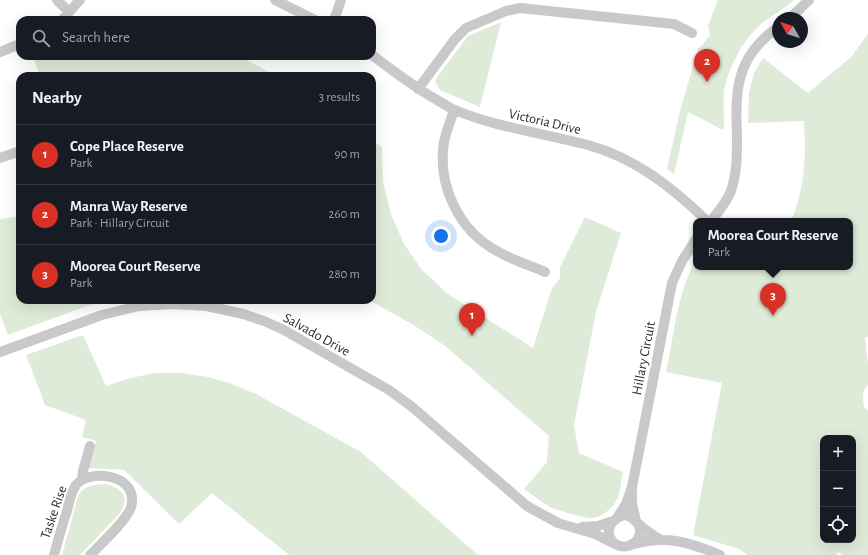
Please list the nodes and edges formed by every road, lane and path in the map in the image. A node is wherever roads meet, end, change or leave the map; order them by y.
1 (57, 0) edge
2 (275, 0) edge
3 (341, 0) edge
4 (809, 0) edge
5 (74, 4) edge
6 (796, 12) edge
7 (65, 16) edge
8 (307, 16) edge
9 (335, 16) edge
10 (772, 32) edge
11 (692, 33) dead end
12 (16, 46) edge
13 (0, 52) edge
14 (376, 58) edge
15 (418, 89) junction
16 (454, 110) junction
17 (16, 152) edge
18 (0, 158) edge
19 (703, 218) edge
20 (713, 218) edge
21 (693, 244) edge
22 (545, 272) dead end
23 (0, 352) edge
24 (90, 446) dead end
25 (82, 479) junction
26 (632, 487) junction
27 (615, 519) junction
28 (638, 523) junction
29 (578, 528) junction
30 (659, 539) junction
31 (615, 544) junction
32 (634, 544) junction
33 (54, 555) edge
34 (90, 555) edge
35 (720, 555) edge

1 - 5 street
2 - 8 street
3 - 9 street
4 - 6 street
5 - 7 street
10 - 20 street
11 - 15 street
12 - 13 street
14 - 15 street, Victoria Drive
15 - 16 street, Victoria Drive
16 - 19 street, Victoria Drive
16 - 22 street
17 - 18 street
21 - 26 street, Hillary Circuit
23 - 29 street, Salvado Drive
24 - 25 street, Taske Rise
25 - 33 street, Taske Rise
25 - 34 street, Taske Rise
26 - 27 street, Hillary Circuit
26 - 28 street, Hillary Circuit
27 - 28 street, Salvado Drive
27 - 29 street, Salvado Drive
27 - 31 street
28 - 30 street, Salvado Drive
28 - 32 street
29 - 31 street, Salvado Drive
30 - 32 street, Salvado Drive
30 - 35 street, Salvado Drive
31 - 32 street, Salvado Drive

